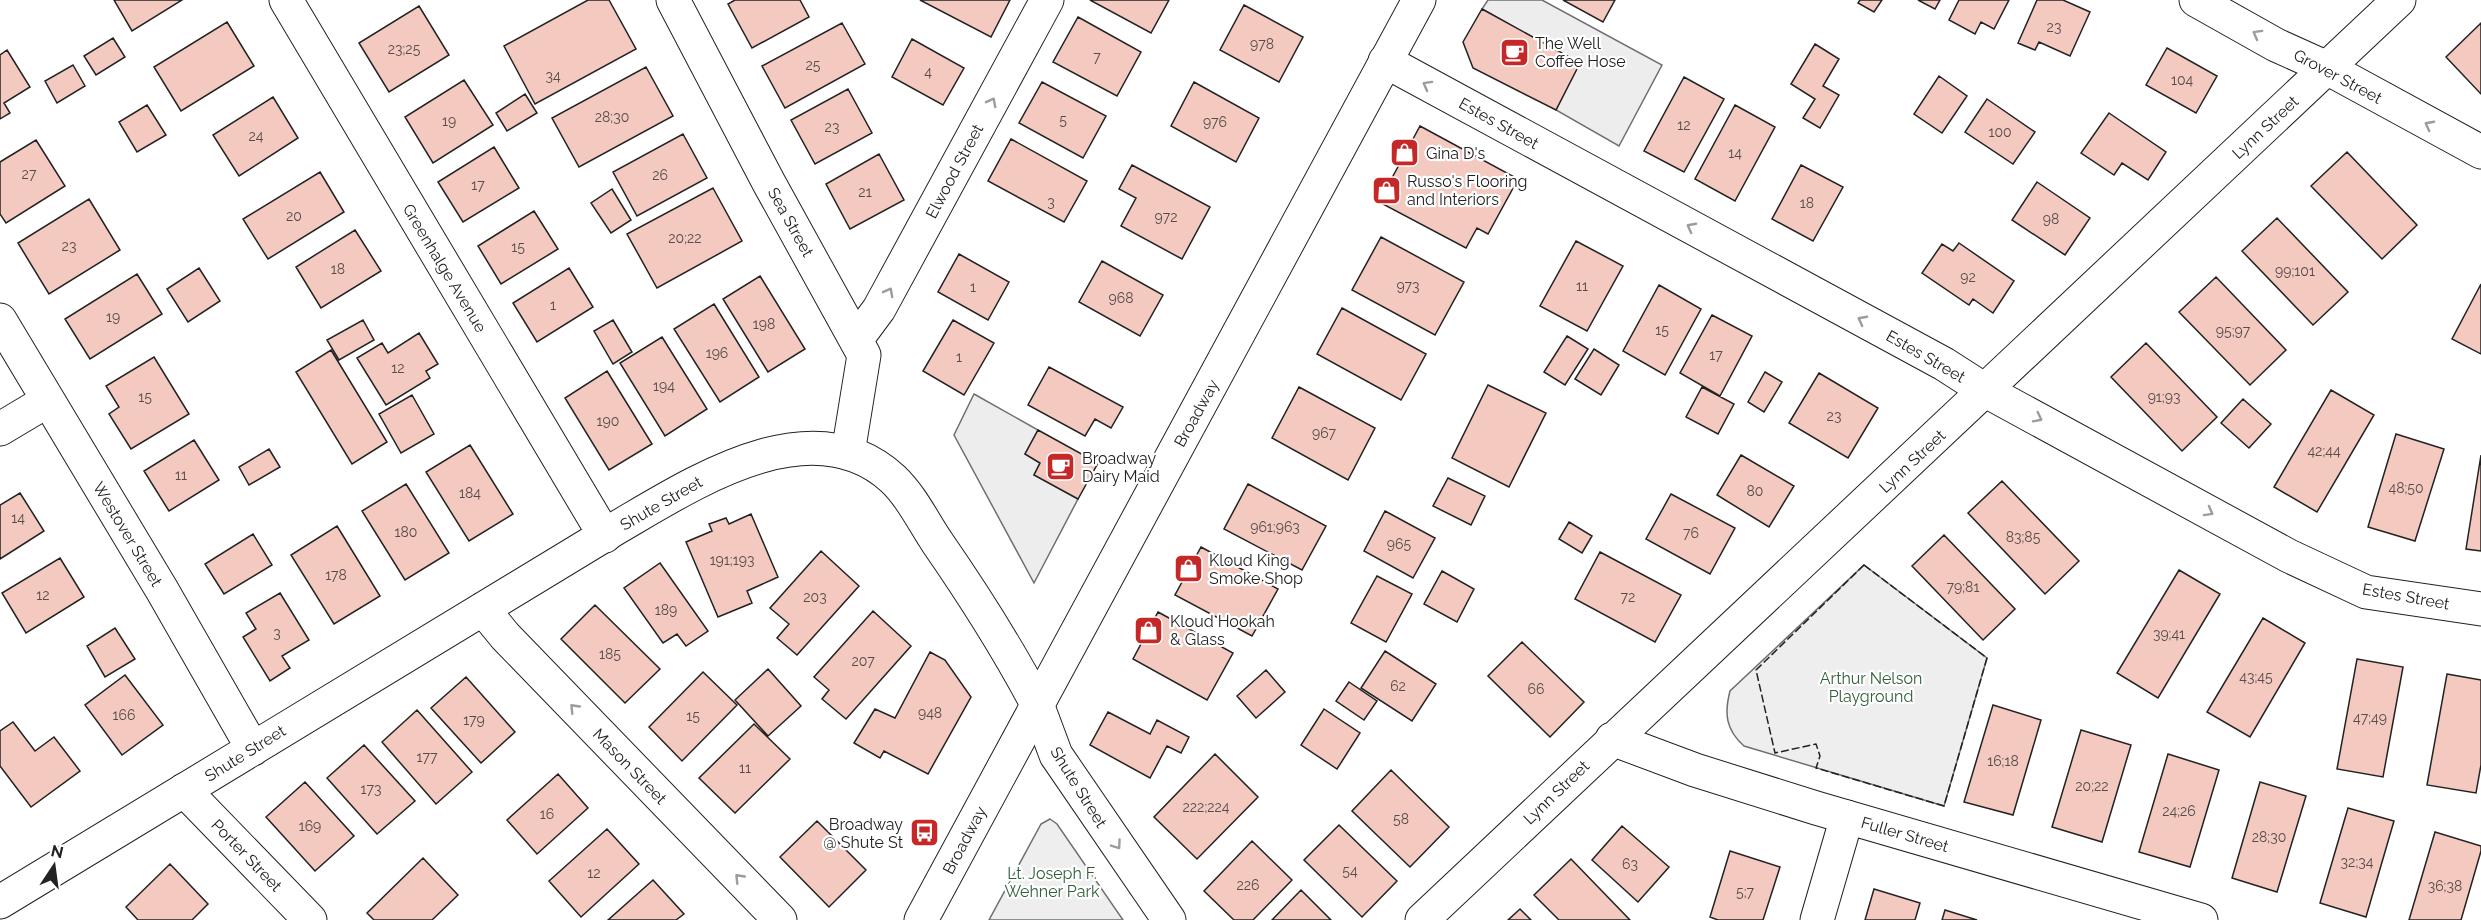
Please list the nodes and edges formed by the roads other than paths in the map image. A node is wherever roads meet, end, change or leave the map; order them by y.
1 (286, 0) edge
2 (673, 0) edge
3 (1047, 0) edge
4 (1419, 0) edge
5 (2196, 0) edge
6 (2399, 0) edge
7 (1385, 61) junction
8 (2327, 68) junction
9 (2481, 152) edge
10 (0, 321) edge
11 (856, 340) junction
12 (1986, 391) junction
13 (47, 401) junction
14 (0, 429) edge
15 (848, 453) junction
16 (605, 536) junction
17 (483, 609) junction
18 (2481, 609) edge
19 (1037, 704) junction
20 (1612, 739) junction
21 (253, 749) junction
22 (184, 790) junction
23 (1847, 817) junction
24 (0, 902) edge
25 (310, 920) edge
26 (780, 920) edge
27 (921, 920) edge
28 (1169, 920) edge
29 (1422, 920) edge
30 (1817, 920) edge
31 (2201, 920) edge

1 - 16 street, Greenhalge Avenue
2 - 11 street, Sea Street
11 -> 3 street, Elwood Street
4 - 7 street, Broadway
8 -> 5 street, Grover Street
6 - 8 street, Lynn Street
12 -> 7 street, Estes Street
7 - 19 street, Broadway
9 -> 8 street, Grover Street
8 - 12 street, Lynn Street
10 - 13 street, Westover Street
11 - 15 street, Sea Street
12 -> 18 street, Estes Street
12 - 20 street, Lynn Street
13 - 14 street
13 - 21 street, Westover Street
15 - 16 street, Shute Street
15 - 19 street, Shute Street
16 - 17 street, Shute Street
17 - 21 street, Shute Street
26 -> 17 street, Mason Street
19 - 27 street, Broadway
19 -> 28 street, Shute Street
20 - 23 street, Fuller Street
20 - 29 street, Lynn Street
21 - 22 street, Shute Street
22 - 24 street, Shute Street
22 - 25 street, Porter Street
23 - 30 street
23 - 31 street, Fuller Street

